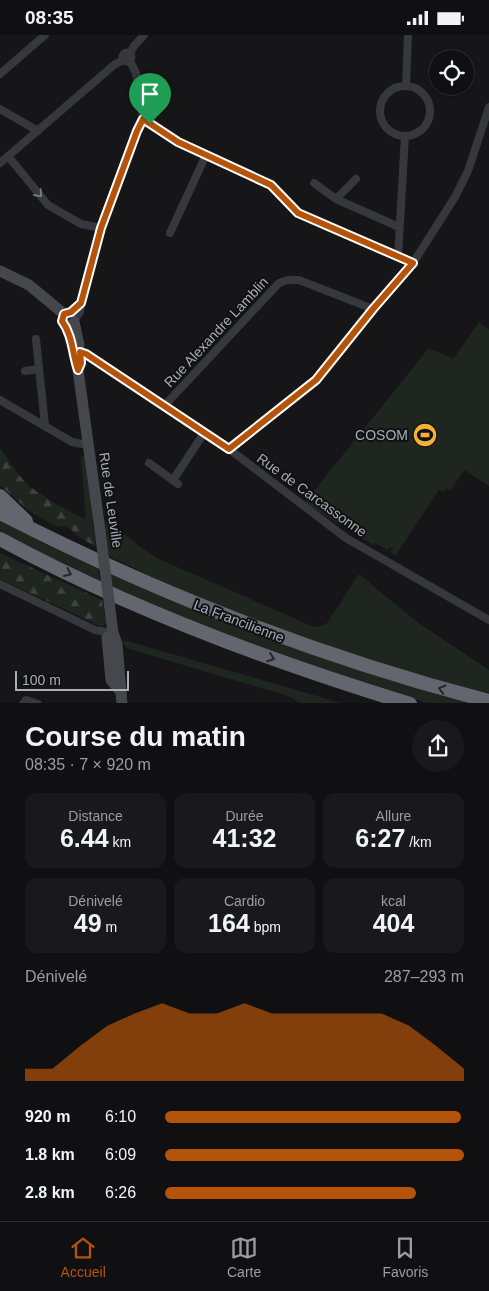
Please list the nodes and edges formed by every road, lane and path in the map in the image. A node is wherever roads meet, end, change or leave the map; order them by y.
1 (45, 35) edge
2 (144, 35) edge
3 (408, 35) edge
4 (127, 58) junction
5 (0, 74) edge
6 (406, 85) junction
7 (489, 107) edge
8 (0, 109) edge
9 (143, 119) junction
10 (38, 131) junction
11 (405, 136) junction
12 (206, 155) junction
13 (8, 156) junction
14 (0, 163) edge
15 (356, 179) dead end
16 (314, 183) dead end
17 (336, 199) junction
18 (399, 227) junction
19 (101, 228) junction
20 (170, 233) dead end
21 (398, 257) junction
22 (413, 263) junction
23 (0, 271) edge
24 (373, 309) junction
25 (70, 318) junction
26 (36, 339) dead end
27 (77, 351) junction
28 (39, 369) junction
29 (26, 371) dead end
30 (0, 400) edge
31 (165, 405) junction
32 (45, 426) junction
33 (204, 433) junction
34 (88, 445) junction
35 (229, 449) junction
36 (149, 463) dead end
37 (0, 496) edge
38 (0, 513) edge
39 (38, 533) junction
40 (0, 539) edge
41 (0, 544) edge
42 (24, 552) junction
43 (0, 584) edge
44 (489, 620) edge
45 (113, 633) junction
46 (121, 698) edge
47 (489, 701) edge
48 (23, 703) edge
49 (38, 703) edge
50 (410, 703) edge

1 - 5 street
2 - 4 street
3 - 6 street
4 - 9 street
4 - 10 street
6 - 11 street
6 - 11 street
7 - 22 street
8 - 10 street
9 - 12 street
9 - 19 street
10 - 13 street
11 - 18 street
12 - 20 street
12 - 21 street
13 - 14 street
13 -> 19 street
15 - 17 street
16 - 17 street
17 - 18 street
18 - 21 street
19 - 25 street
21 - 22 street
22 - 24 street
23 - 25 street
24 - 31 street, Rue Alexandre Lamblin
24 - 35 street
25 - 27 street, Rue de Leuville
26 - 28 street
27 - 31 street, Rue de Carcassonne
27 - 34 street, Rue de Leuville
28 - 29 street
28 - 32 street
30 - 32 street
31 - 33 street, Rue de Carcassonne
32 - 34 street
33 - 35 street, Rue de Carcassonne
33 - 36 street
34 - 45 street, Rue de Leuville, bridge
35 - 44 street, Rue de Carcassonne
37 - 39 highway
38 - 39 highway, La Francilienne
47 -> 39 highway, La Francilienne
40 - 42 highway, La Francilienne
41 - 42 highway
42 -> 50 highway, La Francilienne
43 - 45 street
45 - 46 street, Rue de Leuville
48 - 49 street

